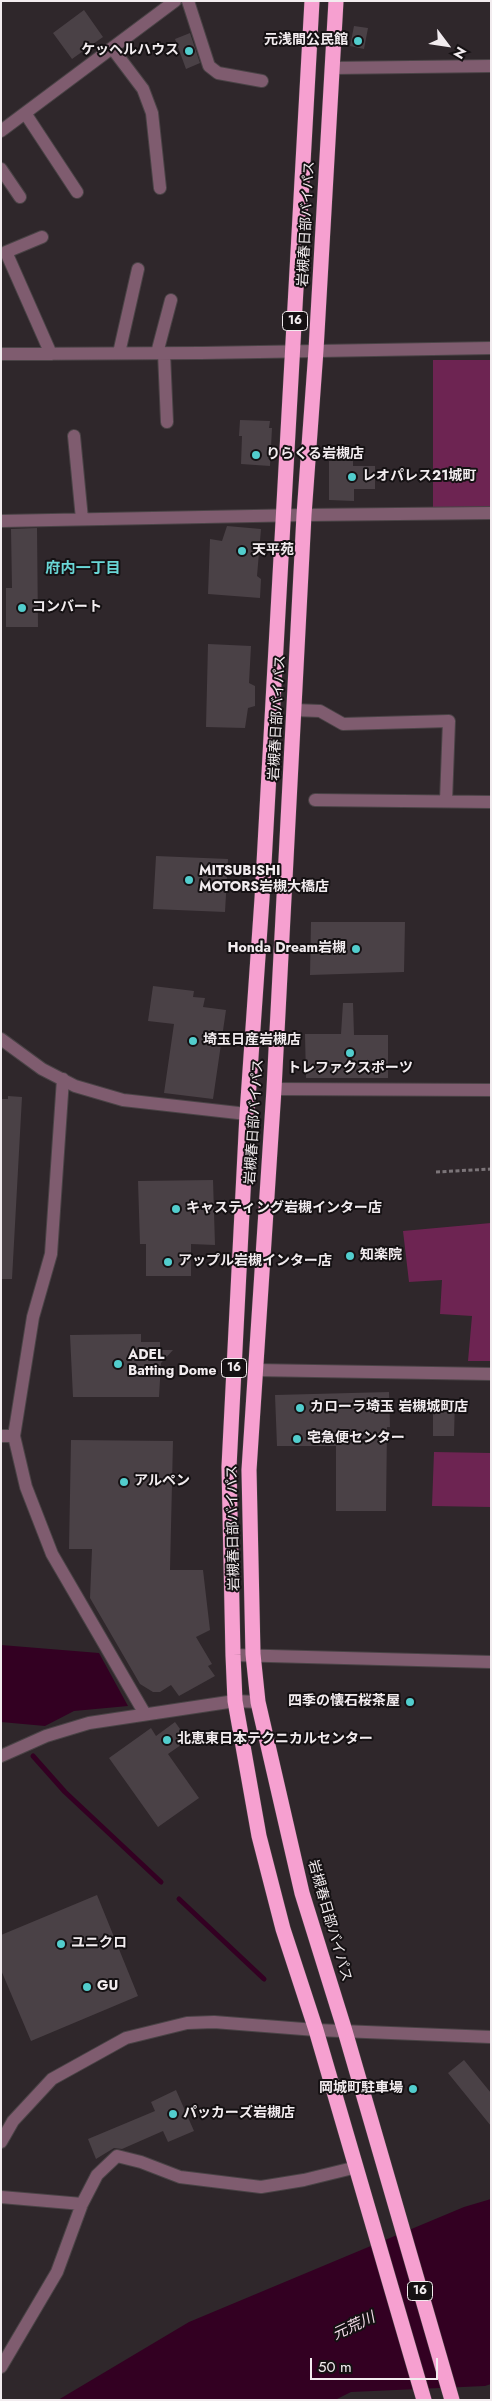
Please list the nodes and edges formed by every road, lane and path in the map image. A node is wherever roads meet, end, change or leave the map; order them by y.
1 (175, 1) edge
2 (188, 1) edge
3 (312, 1) edge
4 (336, 1) edge
5 (112, 48) junction
6 (491, 66) edge
7 (332, 68) junction
8 (262, 81) dead end
9 (24, 113) junction
10 (1, 131) edge
11 (1, 169) edge
12 (160, 188) dead end
13 (77, 192) dead end
14 (20, 197) dead end
15 (42, 238) dead end
16 (4, 253) edge
17 (138, 269) dead end
18 (171, 300) dead end
19 (491, 348) edge
20 (316, 350) junction
21 (294, 351) junction
22 (119, 353) junction
23 (161, 353) junction
24 (1, 354) edge
25 (51, 354) junction
26 (167, 422) dead end
27 (74, 436) dead end
28 (491, 513) edge
29 (304, 514) junction
30 (283, 515) junction
31 (82, 520) junction
32 (1, 521) edge
33 (294, 710) junction
34 (315, 800) dead end
35 (446, 801) junction
36 (491, 802) edge
37 (1, 1040) edge
38 (62, 1080) junction
39 (274, 1089) junction
40 (491, 1090) edge
41 (247, 1114) junction
42 (491, 1169) edge
43 (436, 1172) dead end
44 (255, 1370) junction
45 (491, 1374) edge
46 (1, 1436) edge
47 (14, 1436) junction
48 (253, 1654) junction
49 (233, 1655) junction
50 (491, 1662) edge
51 (235, 1701) junction
52 (258, 1702) junction
53 (145, 1714) junction
54 (2, 1754) edge
55 (316, 2030) junction
56 (345, 2031) junction
57 (491, 2037) edge
58 (1, 2142) edge
59 (357, 2167) junction
60 (1, 2197) edge
61 (82, 2204) junction
62 (1, 2367) edge
63 (424, 2400) edge
64 (452, 2400) edge

1 - 5 street
2 - 8 street
3 - 21 highway, 岩槻春日部バイパス / 16
4 - 7 highway, 岩槻春日部バイパス / 16
5 - 9 street
5 - 12 street
6 - 7 street
7 - 20 highway, 岩槻春日部バイパス / 16
9 - 10 street
9 - 13 street
11 - 14 street
15 - 16 street
16 - 25 street
17 - 22 street
18 - 23 street
19 - 20 street
20 - 21 street
20 - 29 highway, 岩槻春日部バイパス / 16
21 - 23 street
21 - 30 highway, 岩槻春日部バイパス / 16
22 - 23 street
22 - 25 street
23 - 26 street
24 - 25 street
27 - 31 street
28 - 29 street
29 - 30 street
29 - 33 highway, 岩槻春日部バイパス / 16
30 - 31 street
30 - 41 highway, 岩槻春日部バイパス / 16
31 - 32 street
33 - 35 street
33 - 39 highway, 岩槻春日部バイパス / 16
34 - 35 street
35 - 36 street
37 - 38 street
38 - 41 street
38 - 47 street
39 - 40 street
39 - 44 highway, 岩槻春日部バイパス / 16
41 - 49 highway, 岩槻春日部バイパス / 16
42 - 43 path
44 - 45 street
44 - 48 highway, 岩槻春日部バイパス / 16
46 - 47 street
47 - 53 street
48 - 49 street
48 - 50 street
48 - 52 highway, 岩槻春日部バイパス / 16
49 - 51 highway, 岩槻春日部バイパス / 16
51 - 52 street
51 - 53 street
51 - 55 highway, 岩槻春日部バイパス / 16
52 - 56 highway, 岩槻春日部バイパス / 16
53 - 54 street
55 - 56 street
55 - 58 street
55 - 59 highway, 岩槻春日部バイパス / 16
56 - 57 street
56 - 64 highway, 岩槻春日部バイパス / 16
59 - 61 street
59 - 63 highway, 岩槻春日部バイパス / 16
60 - 61 street
61 - 62 street

